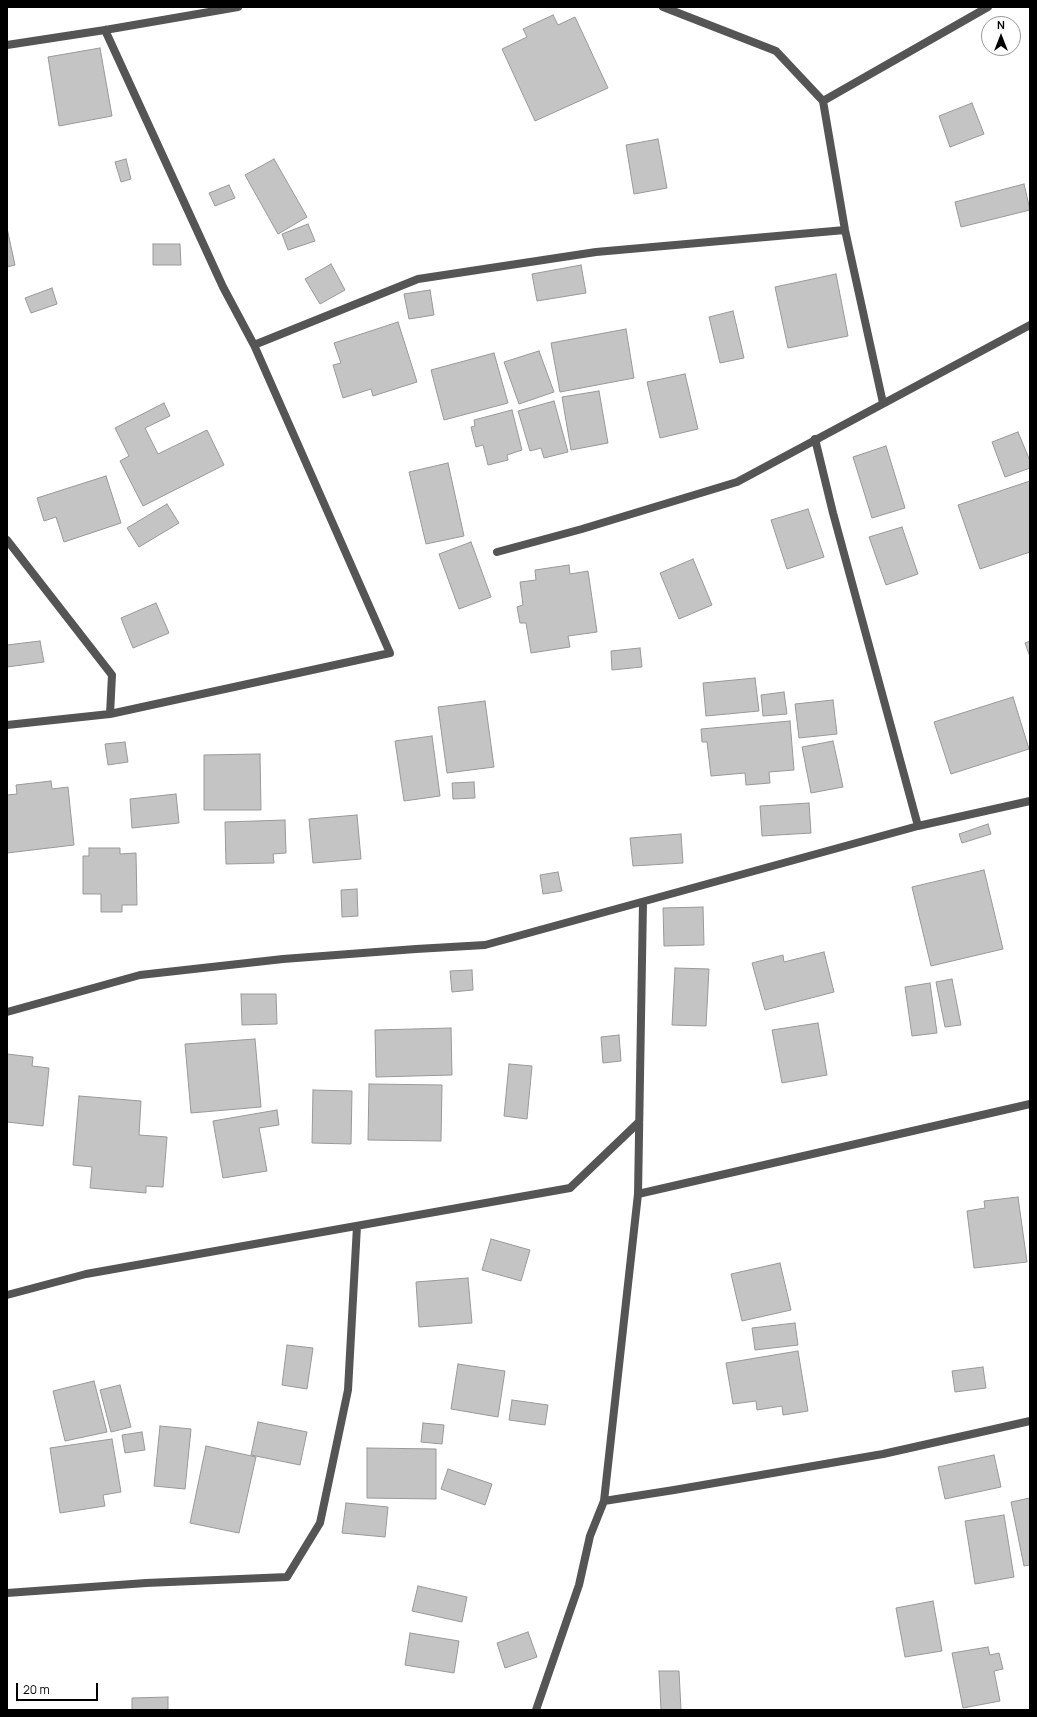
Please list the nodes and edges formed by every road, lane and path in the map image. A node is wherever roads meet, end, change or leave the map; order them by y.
1 (238, 7) edge
2 (663, 7) edge
3 (988, 7) edge
4 (105, 30) junction
5 (7, 45) edge
6 (823, 101) junction
7 (845, 230) junction
8 (1030, 325) edge
9 (254, 345) junction
10 (883, 403) junction
11 (815, 439) junction
12 (7, 540) edge
13 (497, 552) dead end
14 (110, 714) junction
15 (7, 724) edge
16 (1030, 801) edge
17 (918, 826) junction
18 (643, 902) junction
19 (7, 1012) edge
20 (1030, 1104) edge
21 (639, 1122) junction
22 (638, 1194) junction
23 (357, 1226) junction
24 (7, 1295) edge
25 (1030, 1421) edge
26 (604, 1501) junction
27 (7, 1594) edge
28 (536, 1710) edge

1 - 4 street
2 - 6 street
3 - 6 street
4 - 5 street
4 - 9 street
6 - 7 street
7 - 9 street
7 - 10 street
8 - 10 street
9 - 14 street
10 - 11 street
11 - 13 street
11 - 17 street
12 - 14 street
14 - 15 street
16 - 17 street
17 - 18 street
18 - 19 street
18 - 21 street
20 - 22 street
21 - 22 street
21 - 23 street
22 - 26 street
23 - 24 street
23 - 27 street
25 - 26 street
26 - 28 street

